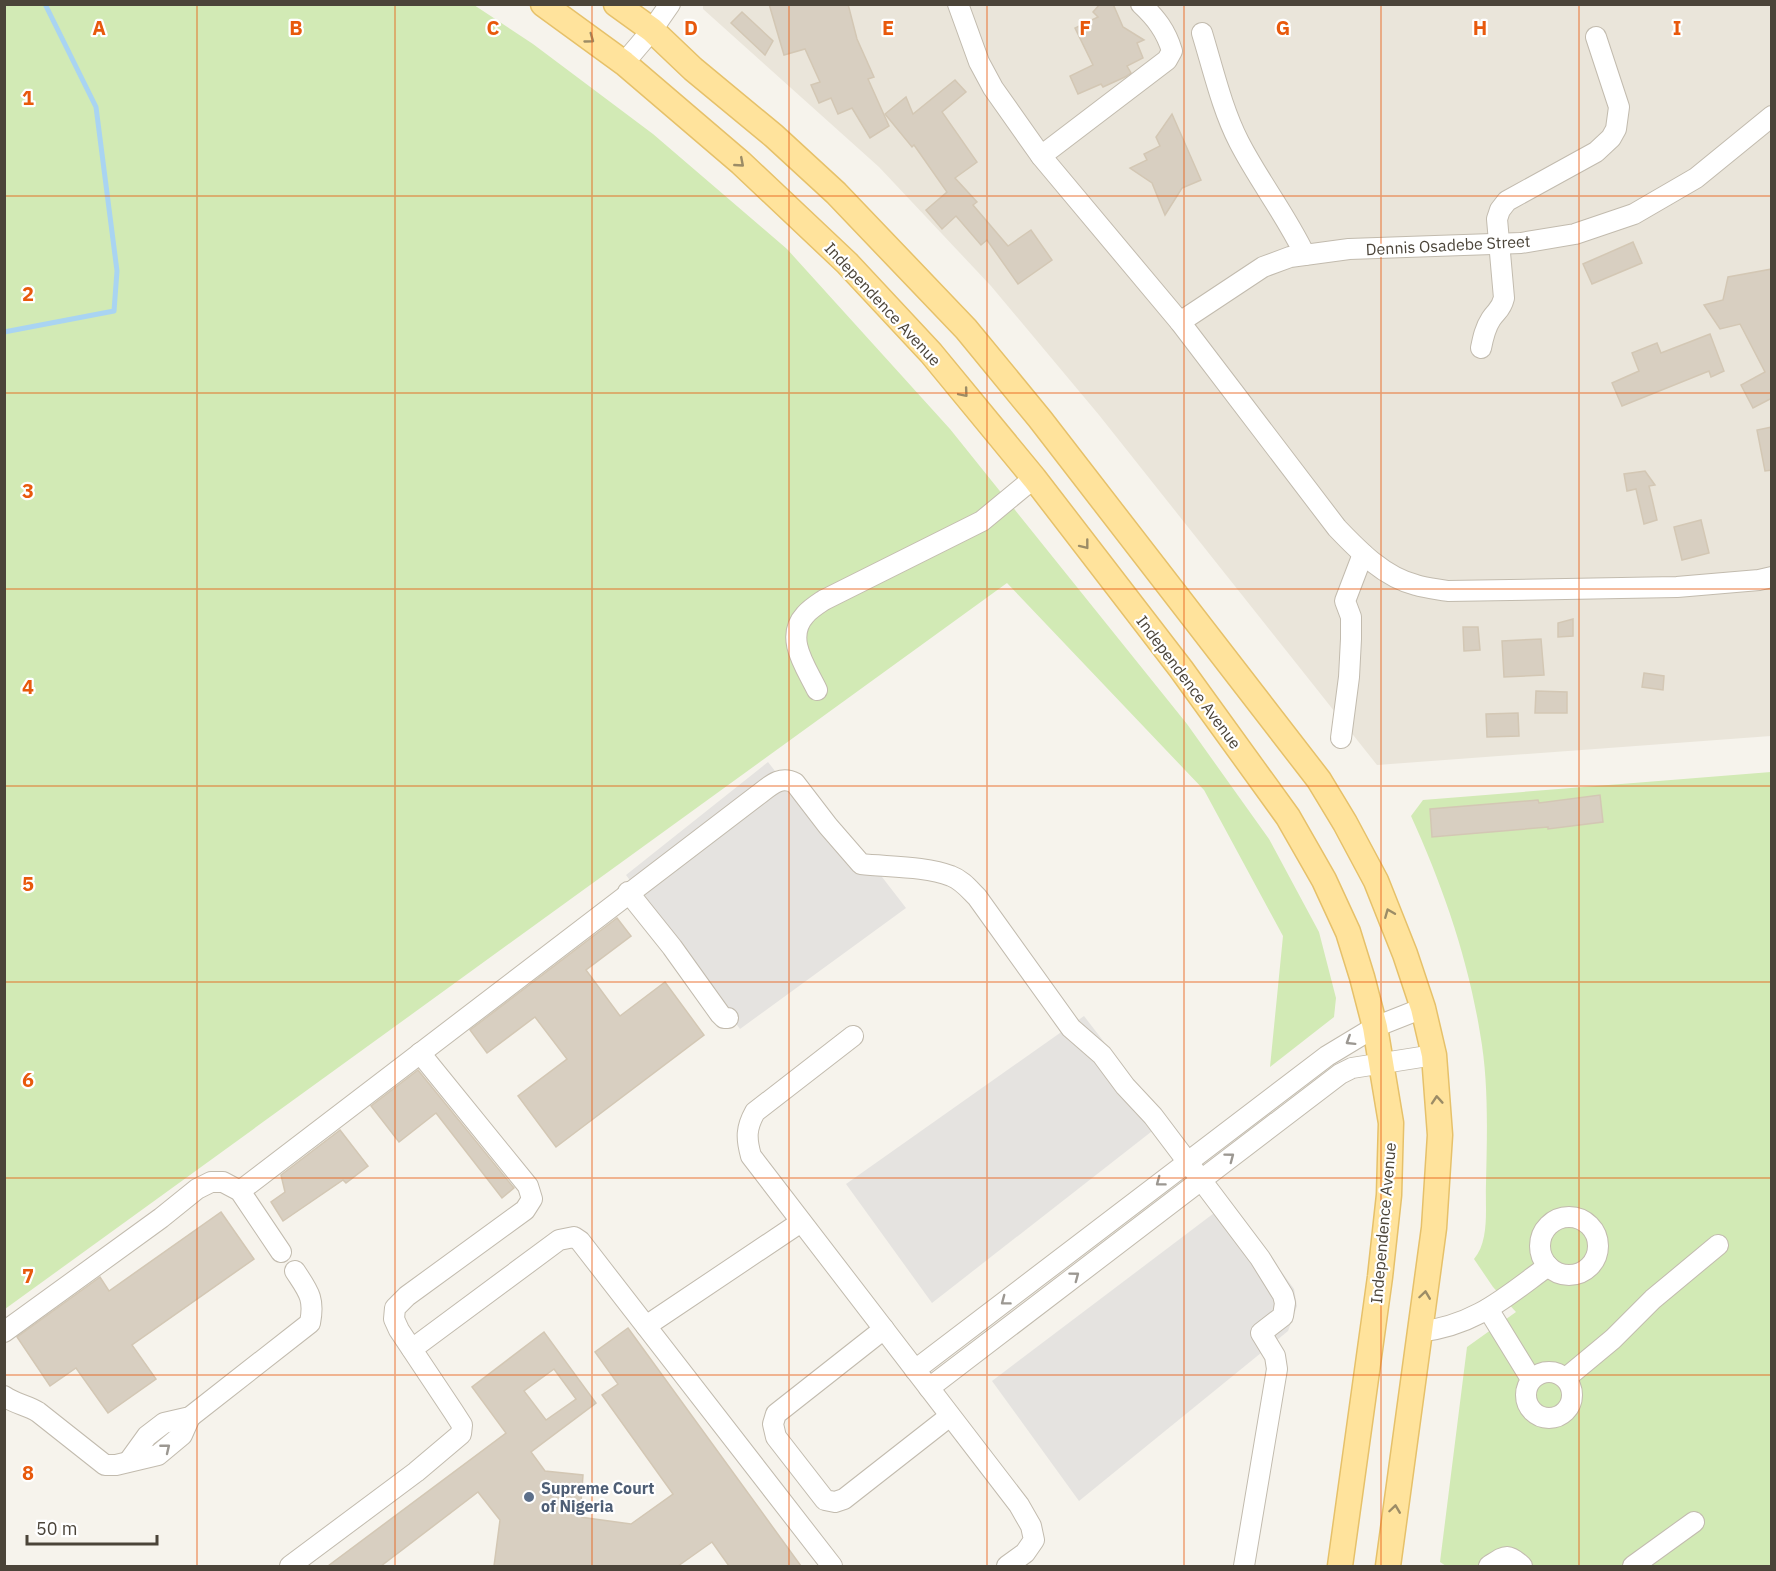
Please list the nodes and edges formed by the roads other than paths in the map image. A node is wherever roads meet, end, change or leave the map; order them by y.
1 (543, 4) edge
2 (616, 4) edge
3 (670, 4) edge
4 (958, 4) edge
5 (1141, 4) edge
6 (652, 30) junction
7 (1202, 33) dead end
8 (1596, 37) dead end
9 (624, 63) junction
10 (1772, 116) edge
11 (1041, 156) junction
12 (1500, 244) junction
13 (1305, 255) junction
14 (1180, 322) junction
15 (1480, 348) dead end
16 (1034, 478) junction
17 (1363, 554) junction
18 (1772, 577) edge
19 (817, 690) dead end
20 (1341, 738) dead end
21 (628, 892) junction
22 (1423, 1008) junction
23 (728, 1018) dead end
24 (1375, 1027) junction
25 (853, 1036) dead end
26 (420, 1053) junction
27 (1434, 1055) junction
28 (1380, 1063) junction
29 (1187, 1162) junction
30 (1201, 1180) junction
31 (240, 1191) junction
32 (801, 1222) junction
33 (1718, 1245) dead end
34 (281, 1251) dead end
35 (1548, 1266) dead end
36 (295, 1271) dead end
37 (1488, 1309) junction
38 (646, 1326) junction
39 (884, 1329) junction
40 (4, 1332) edge
41 (1419, 1332) junction
42 (412, 1349) junction
43 (915, 1370) junction
44 (1566, 1378) junction
45 (1531, 1379) junction
46 (929, 1388) junction
47 (4, 1396) edge
48 (950, 1416) junction
49 (1694, 1522) dead end
50 (290, 1566) edge
51 (832, 1566) edge
52 (1007, 1566) edge
53 (1244, 1566) edge
54 (1340, 1566) edge
55 (1388, 1566) edge
56 (1489, 1566) edge
57 (1522, 1566) edge
58 (1633, 1566) edge

1 -> 9 main road, Independence Avenue
2 - 6 main road
3 - 6 street
4 - 11 street
5 - 11 street
6 - 9 street
22 -> 6 main road
7 - 13 street
8 - 12 street
9 -> 16 main road, Independence Avenue
10 - 12 street, Dennis Osadebe Street
11 - 14 street
12 - 13 street, Dennis Osadebe Street
12 - 15 street
13 - 14 street, Dennis Osadebe Street
14 - 17 street
16 - 19 street
16 -> 24 main road, Independence Avenue
17 - 18 street
17 - 20 street
21 - 23 street
21 - 26 street
21 - 29 street
22 - 24 street
22 - 27 main road
24 - 28 main road, Independence Avenue
24 -> 29 street
25 - 32 street
26 - 31 street
26 - 42 street
27 - 28 street
41 -> 27 main road
30 -> 28 street
28 - 54 main road, Independence Avenue
29 - 30 street
29 -> 43 street
46 -> 30 street
30 - 53 street
31 - 34 street
31 - 40 street
32 - 38 street
32 - 39 street
33 - 44 street
35 - 37 street
36 - 47 street
37 - 41 street
37 - 45 street
38 - 42 street
38 - 51 street
39 - 43 street
39 - 48 street
55 -> 41 main road
42 - 50 street
43 - 46 street
44 - 45 street
44 - 45 street
46 - 48 street
48 - 52 street
49 - 58 street
56 - 57 street

